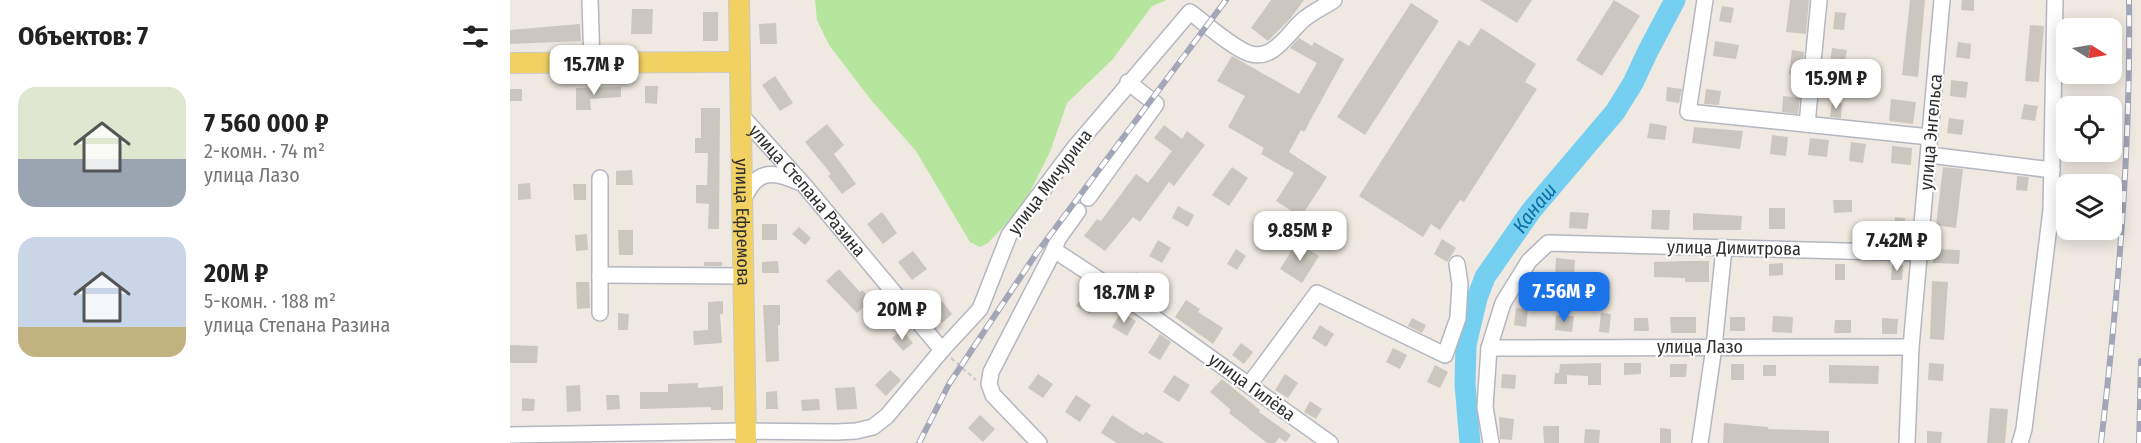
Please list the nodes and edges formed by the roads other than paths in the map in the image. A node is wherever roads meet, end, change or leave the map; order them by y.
1 (590, 0) edge
2 (739, 0) edge
3 (1334, 0) edge
4 (1705, 0) edge
5 (1820, 0) edge
6 (1942, 0) edge
7 (2055, 0) edge
8 (739, 62) junction
9 (510, 63) edge
10 (592, 63) junction
11 (1128, 82) junction
12 (740, 114) junction
13 (1807, 124) junction
14 (1930, 137) junction
15 (1929, 155) junction
16 (2052, 170) junction
17 (600, 178) dead end
18 (804, 185) junction
19 (1088, 198) dead end
20 (743, 201) junction
21 (1078, 211) dead end
22 (1724, 248) junction
23 (1054, 250) junction
24 (1920, 253) junction
25 (1457, 264) dead end
26 (600, 275) junction
27 (744, 276) junction
28 (600, 313) dead end
29 (1714, 347) junction
30 (1911, 347) junction
31 (1489, 348) junction
32 (942, 350) junction
33 (1249, 385) junction
34 (510, 435) edge
35 (746, 437) edge
36 (1038, 443) edge
37 (1330, 443) edge
38 (1491, 443) edge
39 (1700, 443) edge
40 (1907, 443) edge
41 (2020, 443) edge

1 - 10 street
2 - 8 main road, улица Ефремова
3 - 11 street, улица Мичурина
4 - 13 street
5 - 13 street
6 - 14 street, улица Энгельса
7 - 16 street
8 - 10 main road
8 - 12 main road, улица Ефремова
9 - 10 main road
11 - 19 street
11 - 32 street, улица Мичурина
12 - 18 street, улица Степана Разина
12 - 20 main road, улица Ефремова
13 - 14 street
14 - 15 street, улица Энгельса
15 - 16 street
15 - 24 street, улица Энгельса
16 - 41 street
17 - 26 street
18 - 20 street
18 - 32 street, улица Степана Разина
20 - 27 main road, улица Ефремова
21 - 23 street
22 - 24 street, улица Димитрова
22 - 29 street
22 - 31 street, улица Димитрова
23 - 33 street, улица Гилёва
23 - 36 street
24 - 30 street, улица Энгельса
25 - 33 street
26 - 27 street
26 - 28 street
27 - 35 main road, улица Ефремова
29 - 30 street, улица Лазо
29 - 31 street, улица Лазо
29 - 39 street
30 - 40 street, улица Энгельса
31 - 38 street
32 - 35 street, улица Мичурина
33 - 37 street, улица Гилёва
34 - 35 street, улица Мичурина

